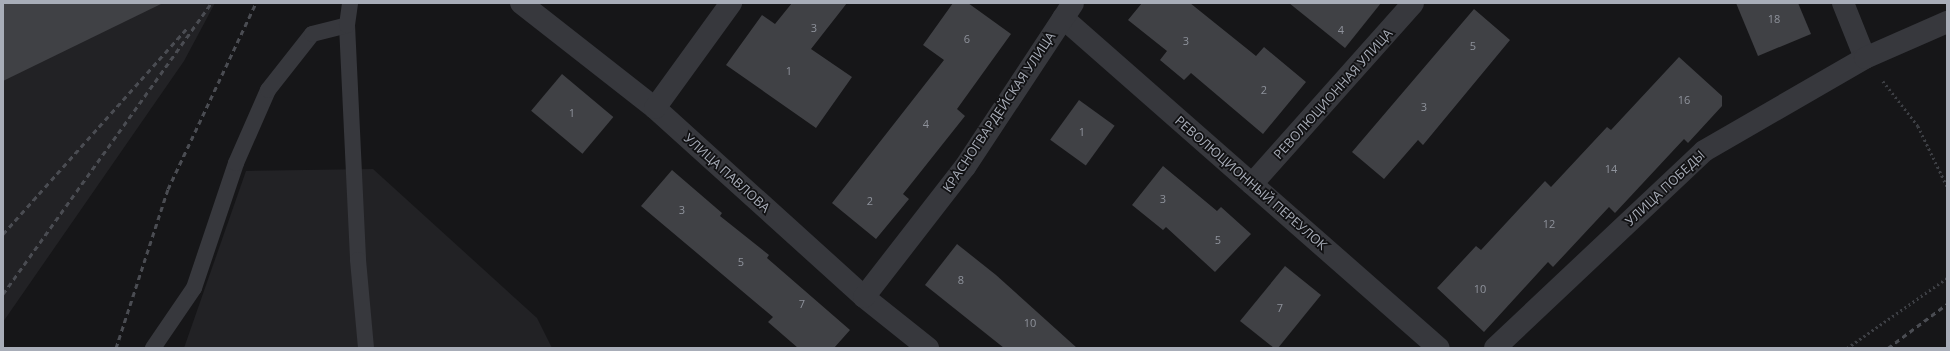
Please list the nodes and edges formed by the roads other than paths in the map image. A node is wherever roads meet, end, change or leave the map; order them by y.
1 (350, 3) edge
2 (521, 3) edge
3 (731, 3) edge
4 (1413, 3) edge
5 (1843, 3) edge
6 (1068, 11) edge
7 (1947, 22) edge
8 (347, 25) junction
9 (1865, 58) junction
10 (655, 108) junction
11 (1252, 184) junction
12 (864, 297) junction
13 (153, 348) edge
14 (366, 348) edge
15 (928, 348) edge
16 (1438, 348) edge
17 (1495, 348) edge

1 - 8 lane
2 - 10 street, УЛИЦА ПАВЛОВА
3 - 10 street
4 - 11 street, РЕВОЛЮЦИОННАЯ УЛИЦА
5 - 9 street
6 - 11 street, РЕВОЛЮЦИОННЫЙ ПЕРЕУЛОК
6 - 12 street, КРАСНОГВАРДЕЙСКАЯ УЛИЦА
7 - 9 street, УЛИЦА ПОБЕДЫ
8 - 13 lane
8 - 14 lane
9 - 17 street, УЛИЦА ПОБЕДЫ
10 - 12 street, УЛИЦА ПАВЛОВА
11 - 16 street, РЕВОЛЮЦИОННЫЙ ПЕРЕУЛОК
12 - 15 street, УЛИЦА ПАВЛОВА

